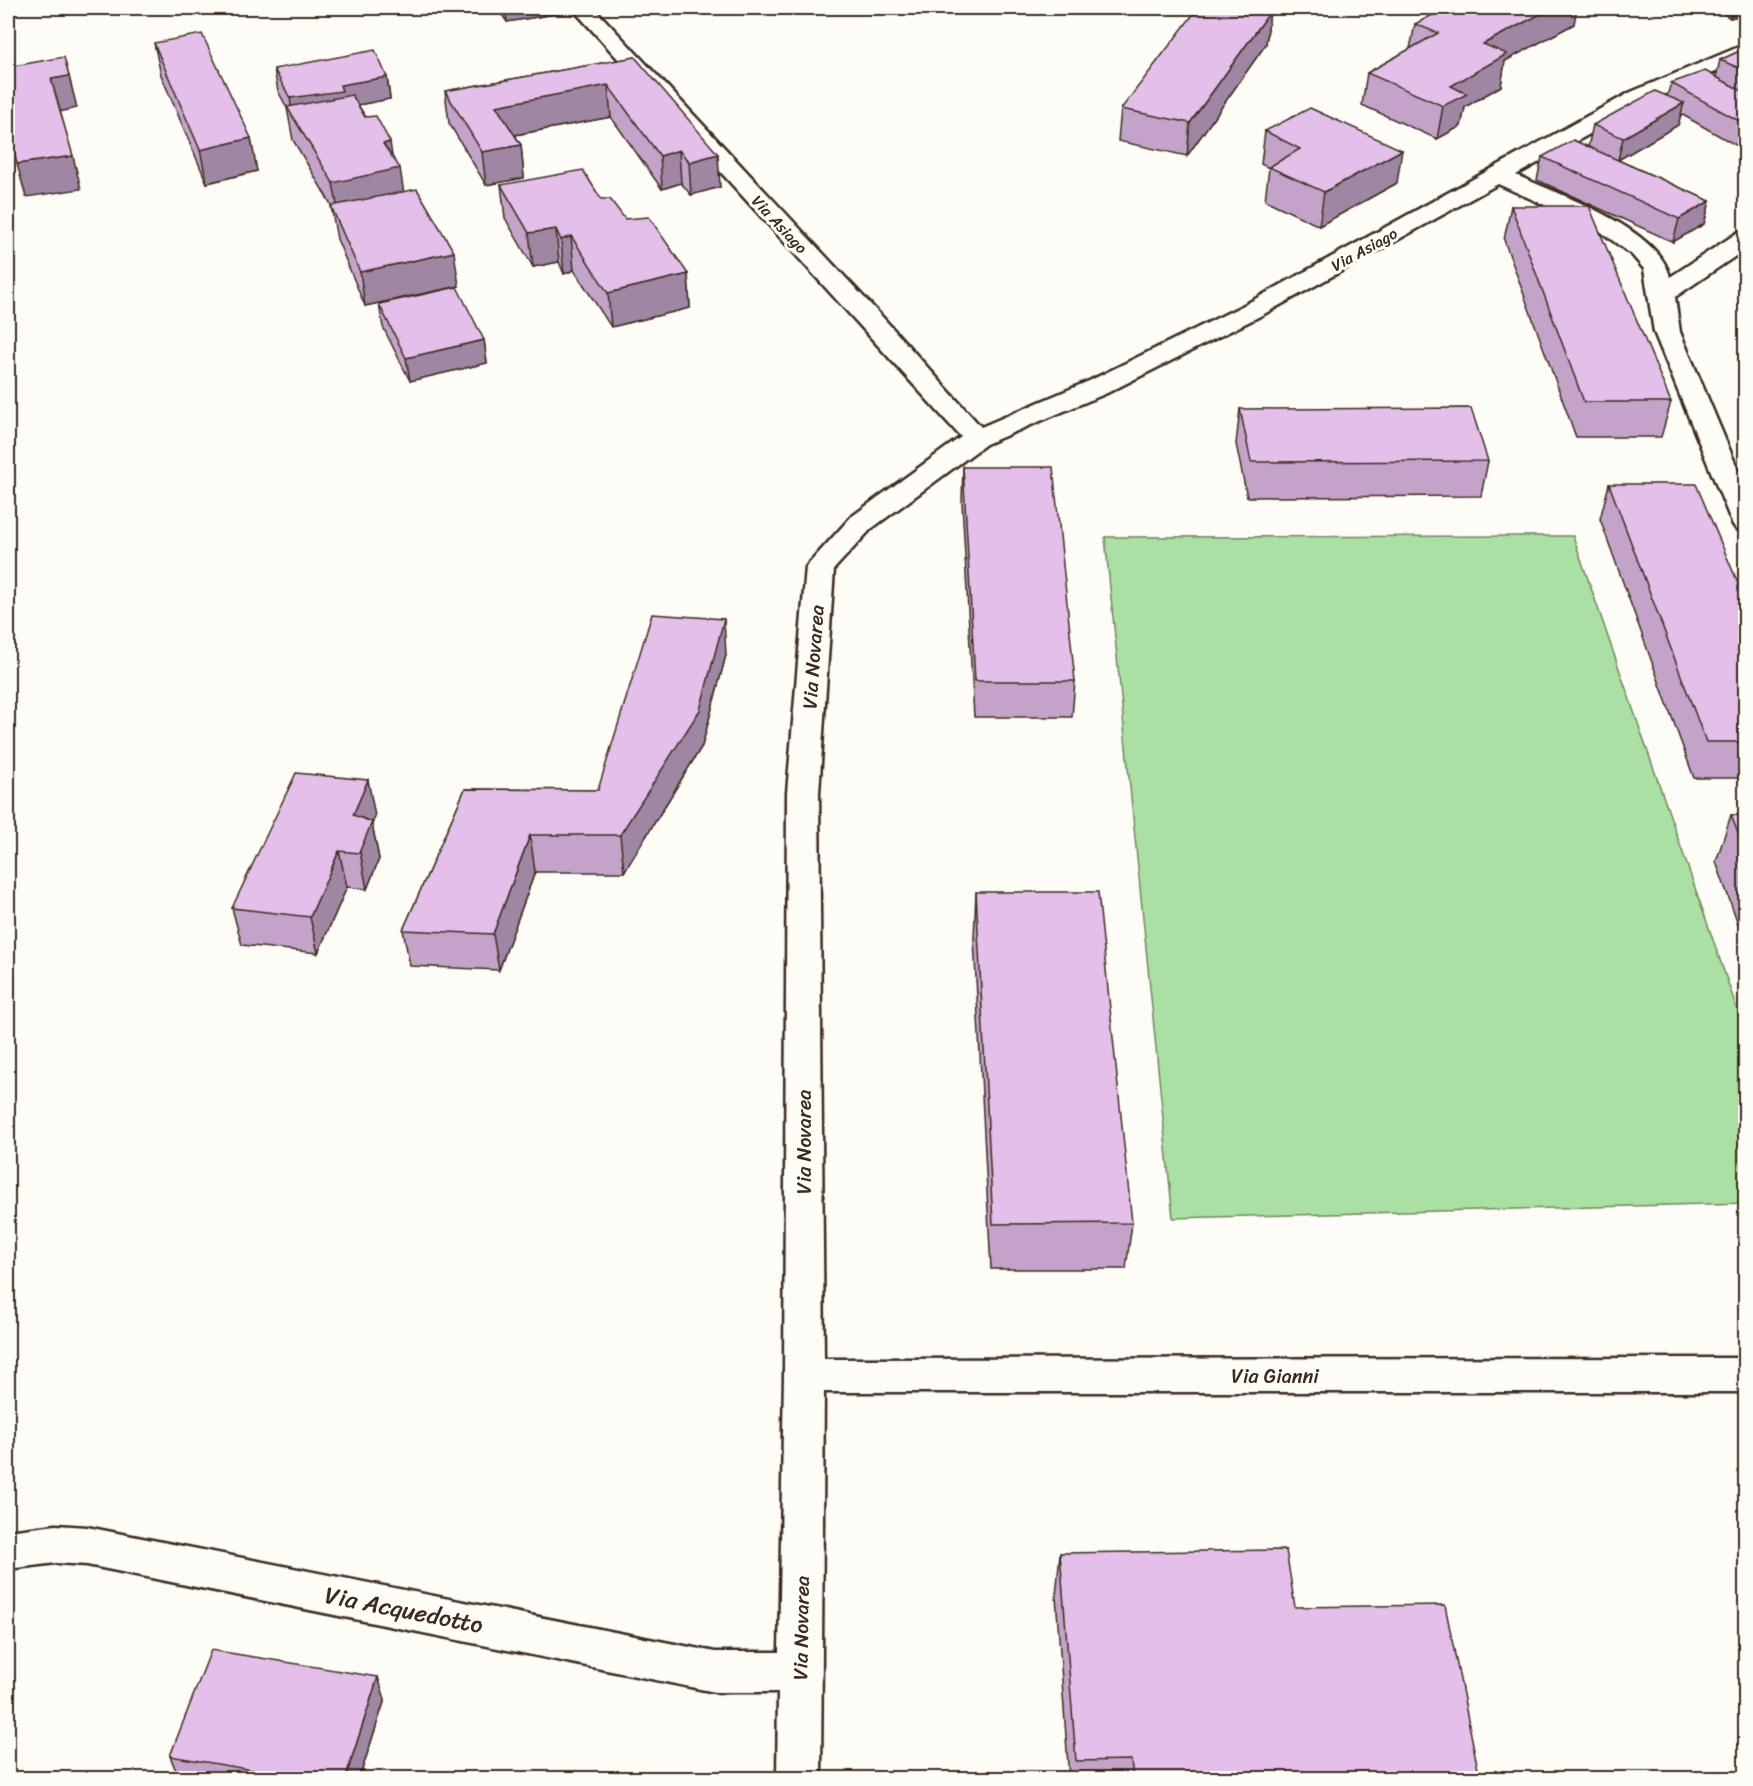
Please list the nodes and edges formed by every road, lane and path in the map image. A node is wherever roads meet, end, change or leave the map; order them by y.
1 (584, 8) edge
2 (1746, 50) edge
3 (1497, 175) junction
4 (1746, 238) edge
5 (1662, 294) junction
6 (977, 438) junction
7 (861, 523) joint
8 (1746, 523) edge
9 (1746, 1375) edge
10 (804, 1376) junction
11 (8, 1550) edge
12 (800, 1672) junction
13 (799, 1779) edge

1 - 6 street, Via Asiago
2 - 3 street, Via Asiago
3 - 5 street
3 - 6 street, Via Asiago
4 - 5 street
5 - 8 street
6 - 7 street, Via Asiago
7 - 10 street, Via Novarea
9 - 10 street, Via Gianni
10 - 12 street, Via Novarea
11 - 12 street, Via Acquedotto
12 - 13 street, Via Novarea

